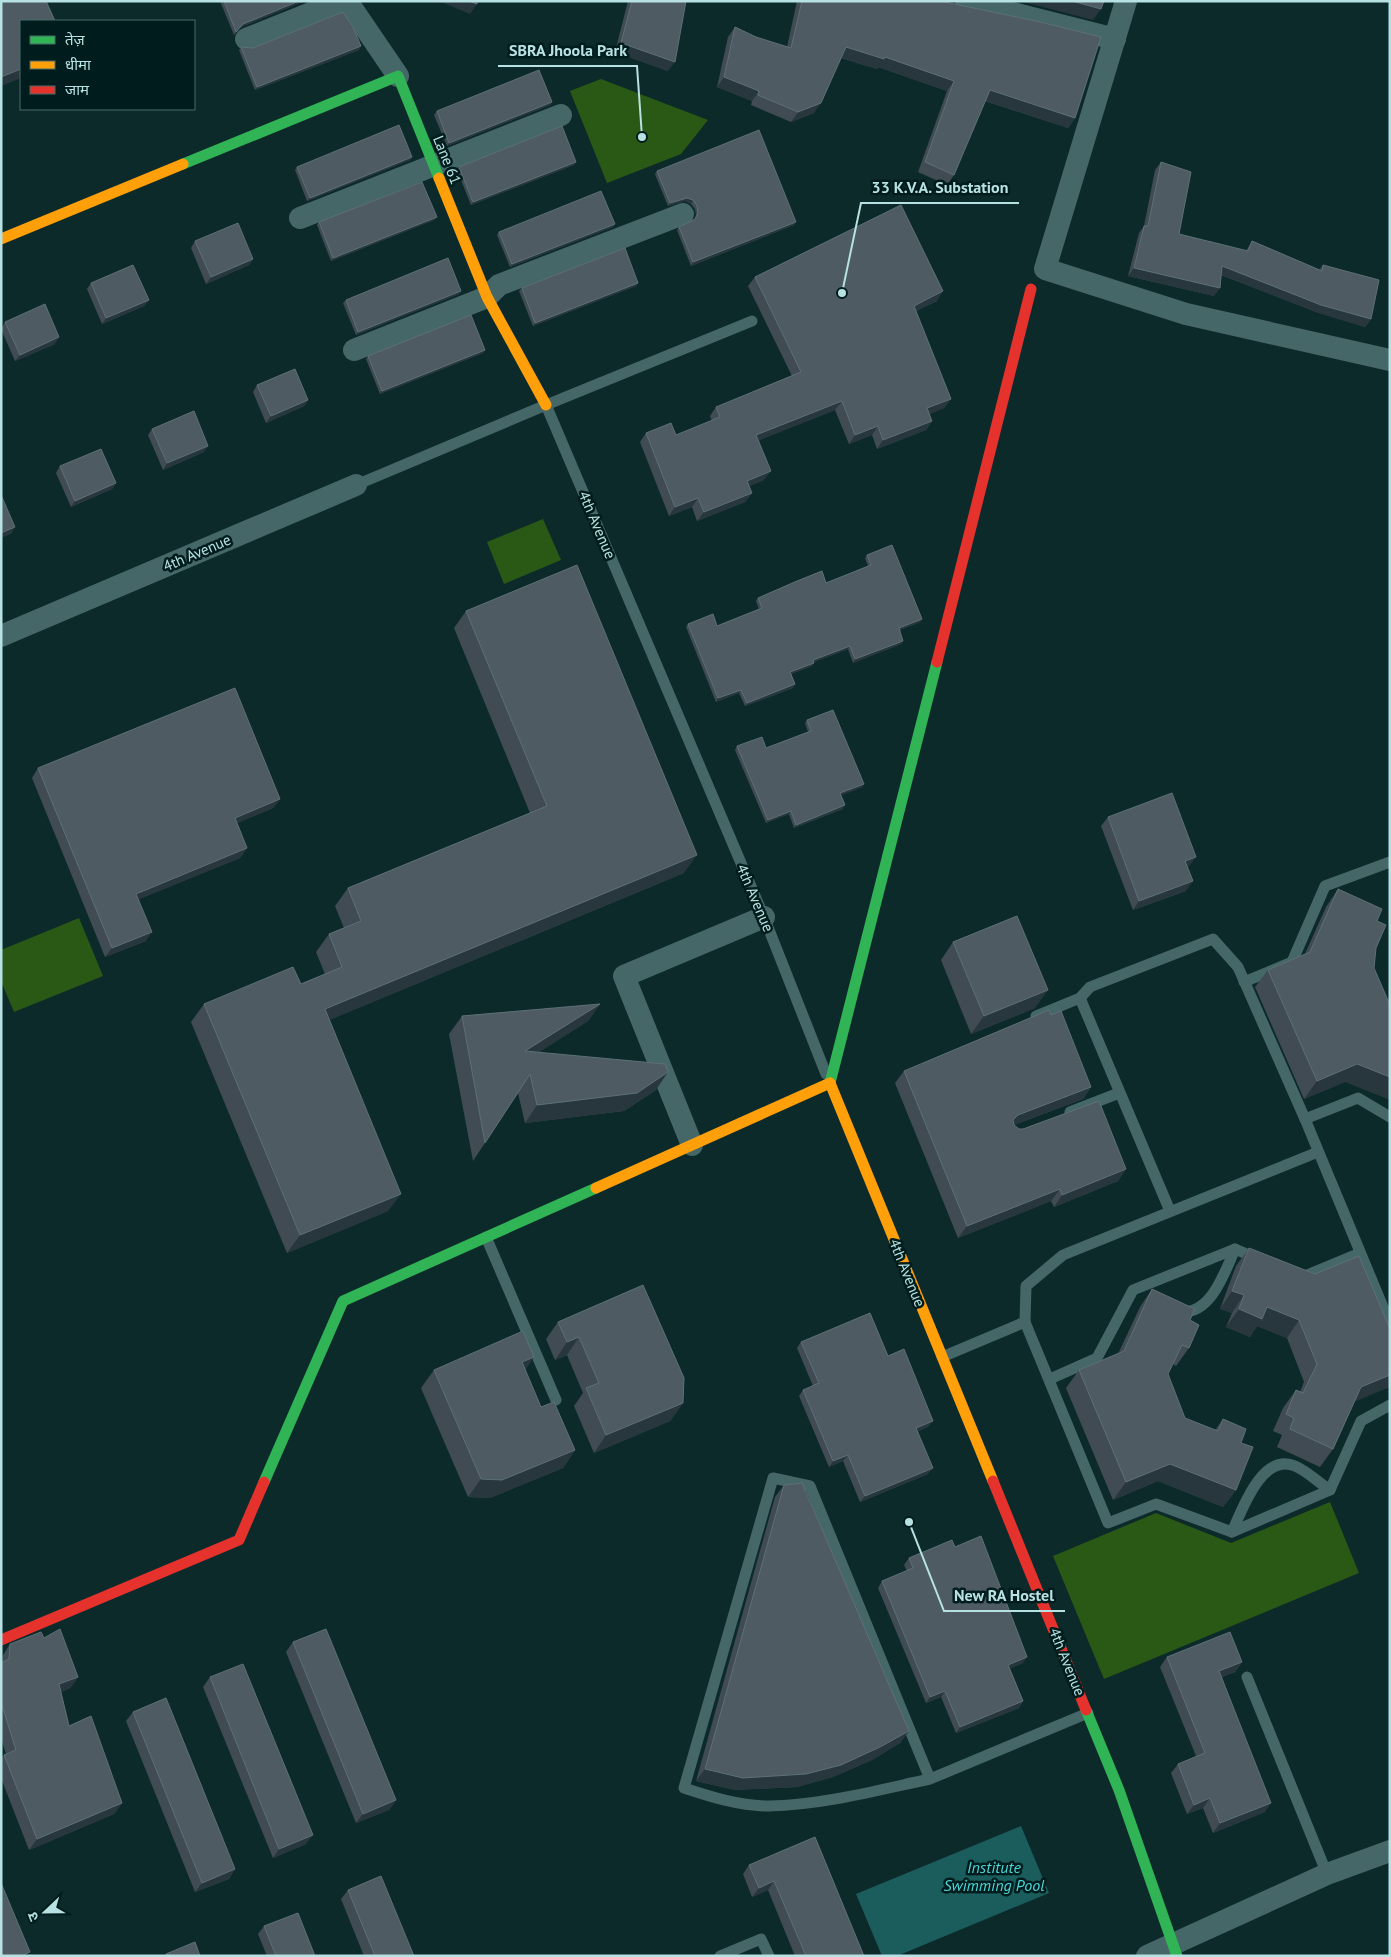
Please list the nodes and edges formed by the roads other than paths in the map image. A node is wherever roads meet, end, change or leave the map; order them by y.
1 (340, 1) edge
2 (347, 1) edge
3 (966, 1) edge
4 (1126, 1) edge
5 (246, 39) dead end
6 (1115, 39) junction
7 (398, 76) junction
8 (561, 115) dead end
9 (433, 165) junction
10 (683, 214) dead end
11 (300, 218) dead end
12 (1, 240) edge
13 (1031, 289) dead end
14 (487, 297) junction
15 (752, 321) dead end
16 (354, 350) dead end
17 (1390, 360) edge
18 (546, 404) junction
19 (356, 486) joint
20 (1, 636) edge
21 (1390, 862) edge
22 (764, 917) junction
23 (1244, 982) junction
24 (1080, 998) junction
25 (1026, 1020) edge
26 (830, 1083) junction
27 (1119, 1093) junction
28 (1057, 1117) edge
29 (1390, 1117) edge
30 (1305, 1119) junction
31 (692, 1145) junction
32 (1318, 1152) junction
33 (1170, 1211) junction
34 (486, 1237) junction
35 (1236, 1249) junction
36 (1360, 1253) junction
37 (1268, 1264) edge
38 (1293, 1275) edge
39 (1133, 1290) junction
40 (1150, 1298) edge
41 (1167, 1305) edge
42 (1025, 1322) junction
43 (1390, 1324) edge
44 (941, 1357) junction
45 (1050, 1379) junction
46 (556, 1400) dead end
47 (1390, 1405) edge
48 (1330, 1490) junction
49 (1232, 1532) junction
50 (1, 1640) edge
51 (1247, 1677) dead end
52 (1088, 1713) junction
53 (930, 1778) junction
54 (1390, 1851) edge
55 (1327, 1874) junction
56 (1175, 1950) edge
57 (720, 1956) edge
58 (769, 1956) edge
59 (1147, 1956) edge

1 - 5 street
2 - 7 street
3 - 6 street
4 - 6 street
6 - 17 street
7 - 9 street, Lane 61
7 - 12 street
8 - 9 street
9 - 11 street
9 - 14 street, Lane 61
10 - 14 street
13 - 26 street
14 - 16 street
14 - 18 street, Lane 61
15 - 18 lane
18 - 19 lane, 4th Avenue
18 - 22 lane, 4th Avenue
19 - 20 street, 4th Avenue
21 - 23 lane
22 - 26 lane, 4th Avenue
22 - 31 street
23 - 24 lane
23 - 30 lane
24 - 25 lane
24 - 27 lane
26 - 31 street
26 - 44 street, 4th Avenue
27 - 28 lane
27 - 33 lane
29 - 30 lane
30 - 32 lane
31 - 34 street
32 - 33 lane
32 - 36 lane
33 - 42 lane
34 - 46 lane
34 - 50 street
35 - 37 lane
35 - 39 lane
35 - 41 lane
36 - 38 lane
36 - 43 lane
39 - 40 lane
39 - 45 lane
42 - 44 lane
42 - 45 lane
44 - 52 street, 4th Avenue
45 - 49 lane
47 - 48 lane
48 - 49 lane
48 - 49 lane
51 - 55 lane
52 - 53 lane
52 - 56 street, 4th Avenue
53 - 53 lane
54 - 55 street
55 - 56 street
56 - 59 street
57 - 58 lane

